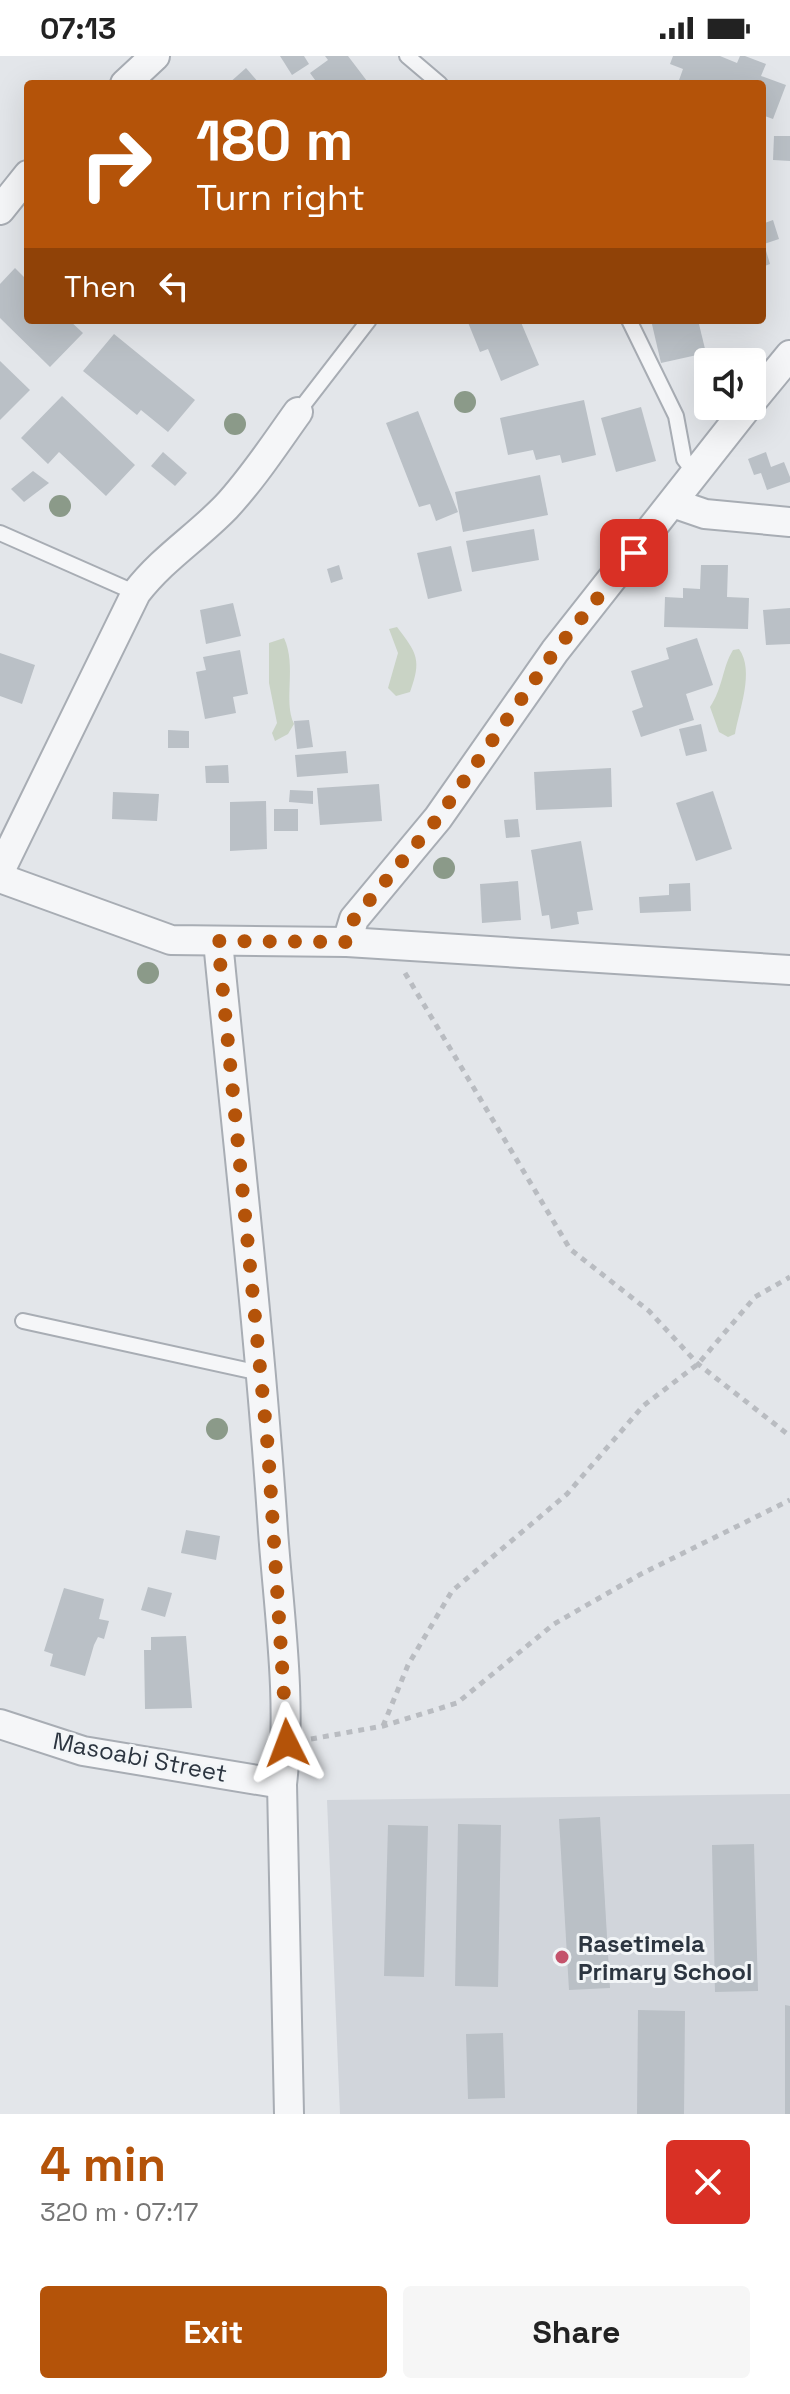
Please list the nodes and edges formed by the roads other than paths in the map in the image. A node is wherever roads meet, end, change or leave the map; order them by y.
1 (155, 56) edge
2 (407, 56) edge
3 (129, 80) edge
4 (435, 80) edge
5 (24, 180) edge
6 (0, 210) edge
7 (366, 324) edge
8 (631, 324) edge
9 (790, 355) edge
10 (766, 384) edge
11 (298, 412) joint
12 (737, 420) edge
13 (694, 472) junction
14 (673, 503) junction
15 (790, 522) edge
16 (0, 533) edge
17 (136, 593) junction
18 (0, 871) edge
19 (0, 878) edge
20 (218, 941) junction
21 (347, 942) junction
22 (790, 970) edge
23 (23, 1321) dead end
24 (260, 1373) junction
25 (0, 1724) edge
26 (282, 1784) junction
27 (289, 2114) edge

1 - 3 street
2 - 4 lane
5 - 6 street
7 - 11 lane
8 - 13 lane
9 - 10 street
11 - 17 street
12 - 13 street
13 - 14 street
14 - 15 street
14 - 21 street
16 - 17 lane
17 - 18 street
19 - 20 street
20 - 21 street
20 - 24 street
21 - 22 street
23 - 24 lane
24 - 26 street
25 - 26 street, Masoabi Street
26 - 27 street

